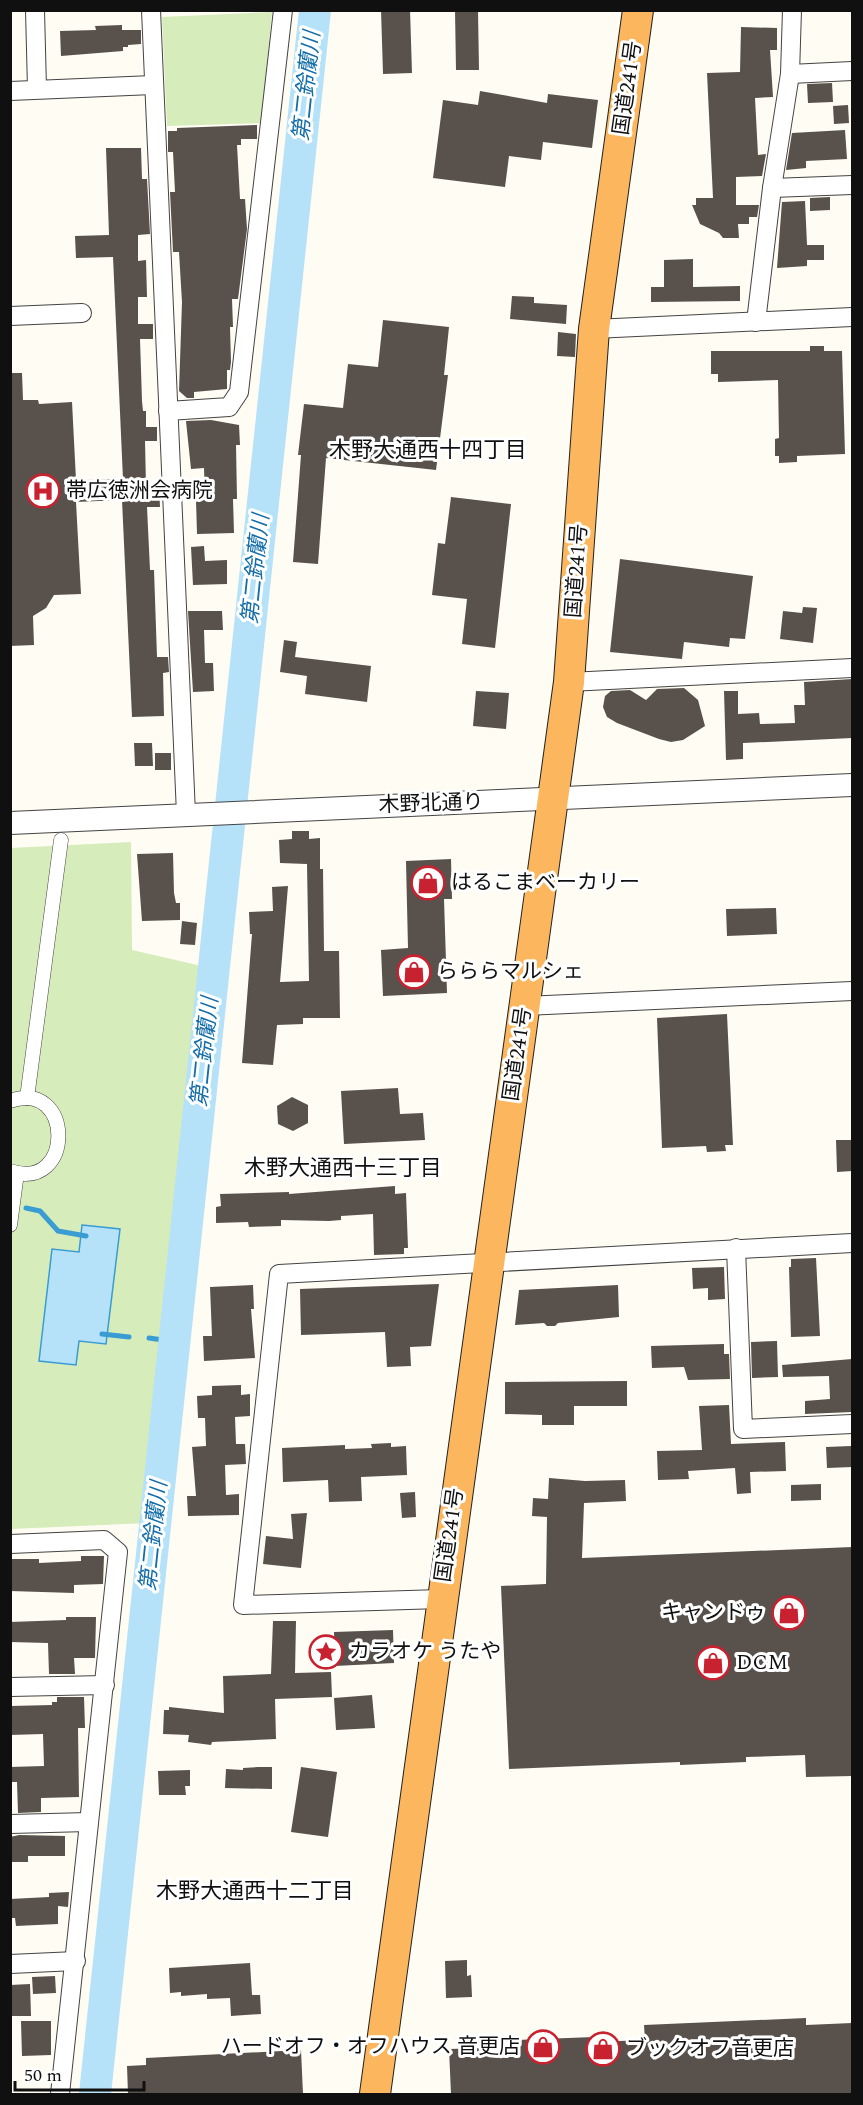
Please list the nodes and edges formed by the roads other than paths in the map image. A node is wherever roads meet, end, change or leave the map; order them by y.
1 (35, 10) edge
2 (151, 10) edge
3 (283, 10) edge
4 (638, 10) edge
5 (792, 10) edge
6 (852, 71) edge
7 (790, 74) junction
8 (153, 85) junction
9 (37, 90) junction
10 (10, 91) edge
11 (852, 185) edge
12 (772, 188) junction
13 (82, 313) dead end
14 (10, 316) edge
15 (852, 317) edge
16 (756, 322) junction
17 (594, 329) junction
18 (168, 411) junction
19 (852, 668) edge
20 (569, 682) junction
21 (852, 785) edge
22 (552, 799) junction
23 (186, 814) junction
24 (10, 823) edge
25 (61, 840) dead end
26 (852, 991) edge
27 (525, 1006) junction
28 (27, 1098) junction
29 (10, 1101) edge
30 (14, 1172) edge
31 (10, 1225) edge
32 (852, 1243) edge
33 (736, 1248) junction
34 (488, 1264) junction
35 (852, 1424) edge
36 (10, 1544) edge
37 (441, 1599) junction
38 (105, 1685) junction
39 (10, 1687) edge
40 (89, 1822) junction
41 (10, 1824) edge
42 (76, 1961) junction
43 (10, 1964) edge
44 (60, 2094) edge
45 (375, 2094) edge

1 - 9 street
2 - 8 street
3 - 18 street
4 - 17 highway, 国道241号
5 - 7 street
6 - 7 street
7 - 12 street
8 - 9 street
8 - 18 street
9 - 10 street
11 - 12 street
12 - 16 street
13 - 14 street
15 - 16 street
16 - 17 street
17 - 20 highway, 国道241号
18 - 23 street
19 - 20 street
20 - 22 highway, 国道241号
21 - 22 street, 木野北通り
22 - 23 street, 木野北通り
22 - 27 highway, 国道241号
23 - 24 street, 木野北通り
25 - 28 street
26 - 27 street
27 - 34 highway, 国道241号
28 - 29 street
28 - 30 street
30 - 31 street
32 - 33 street
33 - 34 street
33 - 35 street
34 - 37 highway, 国道241号
34 - 37 street
36 - 38 street
37 - 45 highway, 国道241号
38 - 39 street
38 - 40 street
40 - 41 street
40 - 42 street
42 - 43 street
42 - 44 street

